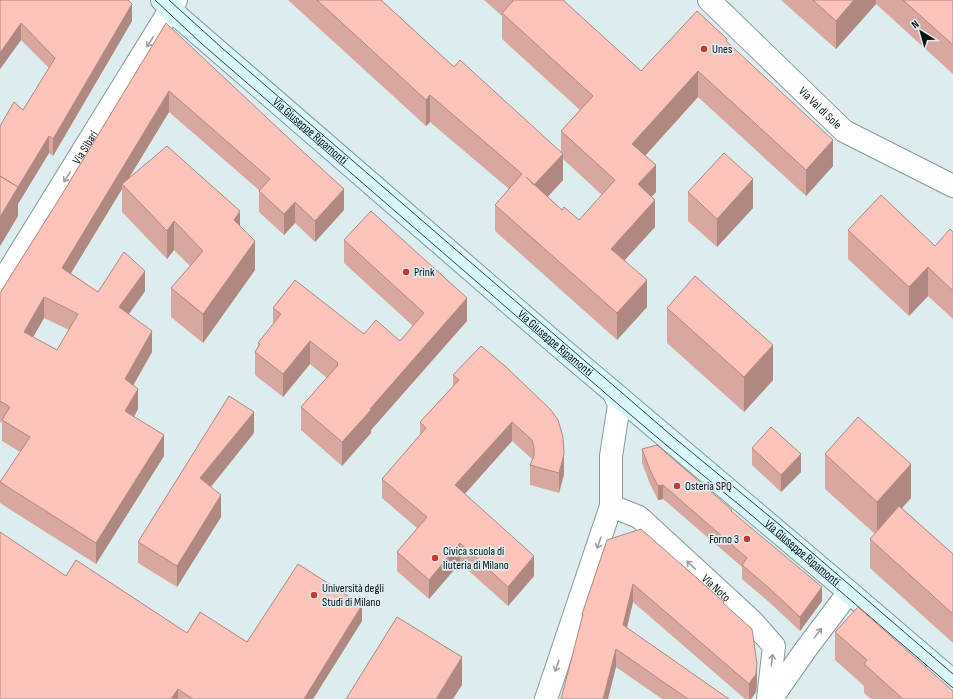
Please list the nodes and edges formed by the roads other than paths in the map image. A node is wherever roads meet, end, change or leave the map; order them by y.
1 (709, 0) edge
2 (170, 3) edge
3 (953, 186) edge
4 (0, 284) edge
5 (614, 393) junction
6 (611, 506) junction
7 (849, 592) junction
8 (953, 681) edge
9 (546, 699) edge
10 (768, 699) edge
11 (772, 699) edge

1 - 3 street, Via Val di Sole
2 -> 4 street, Via Sibari
2 - 5 street, Via Giuseppe Ripamonti
5 - 6 street
5 - 7 street, Via Giuseppe Ripamonti
6 -> 9 street
10 -> 6 street, Via Noto
7 - 8 street, Via Giuseppe Ripamonti
11 -> 7 street

